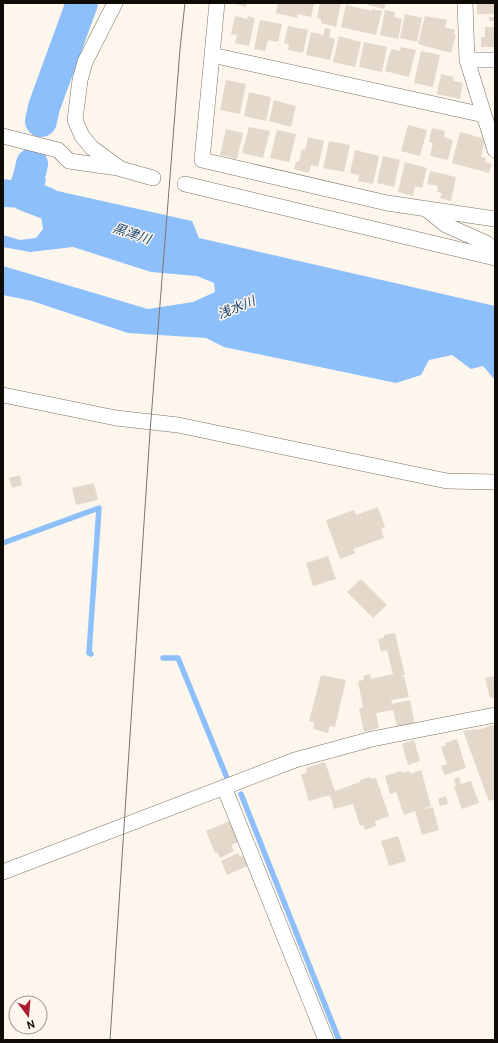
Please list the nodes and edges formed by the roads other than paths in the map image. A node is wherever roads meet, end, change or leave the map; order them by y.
1 (114, 3) edge
2 (217, 3) edge
3 (465, 3) edge
4 (212, 55) junction
5 (467, 60) junction
6 (495, 60) edge
7 (484, 115) junction
8 (3, 136) edge
9 (495, 150) edge
10 (121, 169) junction
11 (153, 178) dead end
12 (185, 184) dead end
13 (426, 209) junction
14 (495, 219) edge
15 (495, 250) edge
16 (495, 258) edge
17 (3, 394) edge
18 (495, 482) edge
19 (495, 715) edge
20 (224, 786) junction
21 (3, 872) edge
22 (326, 1040) edge

1 - 10 street
2 - 4 street
3 - 5 street
4 - 7 street
4 - 13 street
5 - 6 street
5 - 7 street
7 - 9 street
8 - 10 street
10 - 11 street
12 - 16 street
13 - 14 street
13 - 15 street
17 - 18 street
19 - 20 street
20 - 21 street
20 - 22 street

